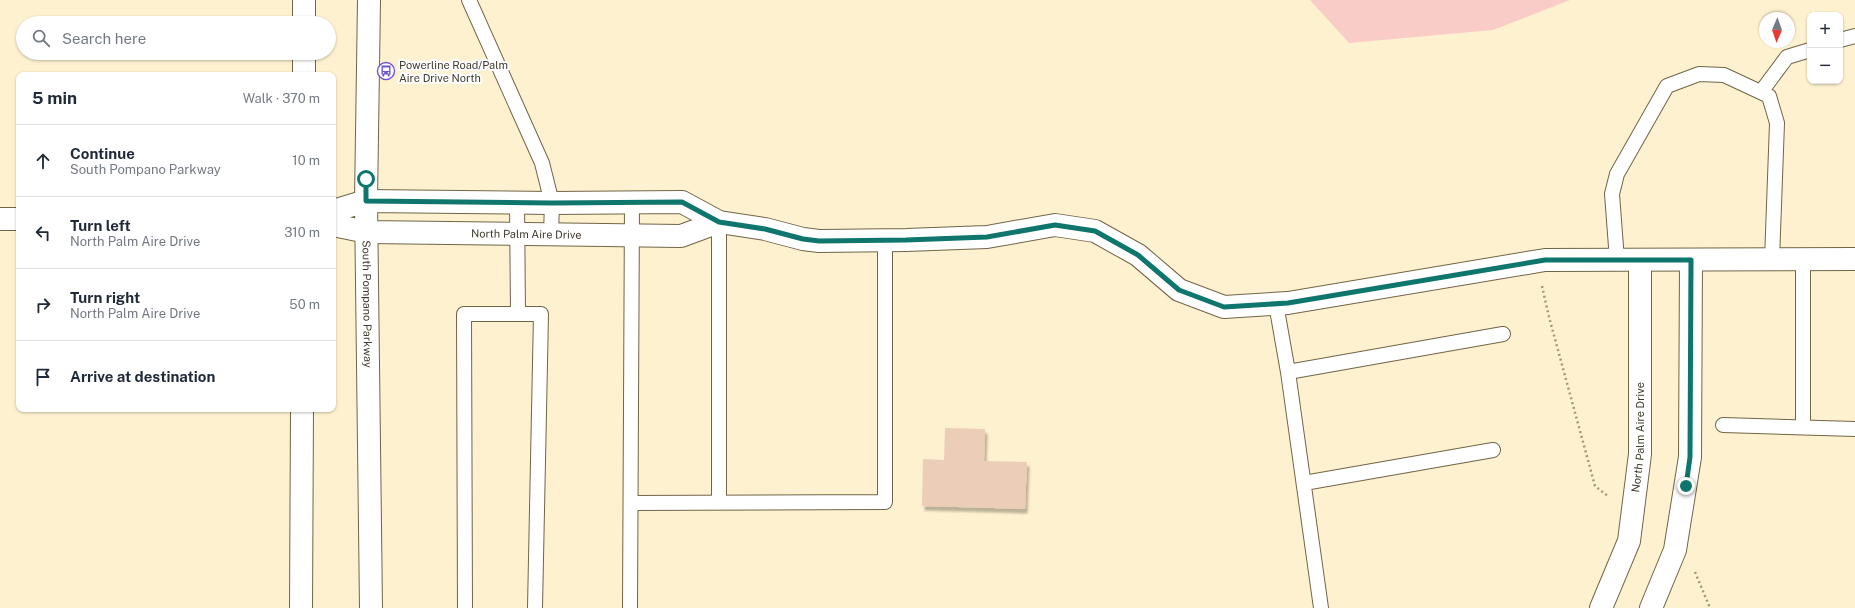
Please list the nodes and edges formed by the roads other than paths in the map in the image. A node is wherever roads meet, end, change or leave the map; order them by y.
1 (304, 0) edge
2 (369, 0) edge
3 (469, 0) edge
4 (304, 16) edge
5 (1855, 36) edge
6 (1843, 39) edge
7 (1807, 51) edge
8 (304, 60) edge
9 (304, 72) edge
10 (1761, 92) junction
11 (366, 201) junction
12 (632, 202) junction
13 (517, 203) junction
14 (552, 203) junction
15 (336, 209) edge
16 (0, 219) edge
17 (16, 219) edge
18 (719, 222) junction
19 (336, 226) edge
20 (367, 232) junction
21 (517, 234) junction
22 (551, 235) junction
23 (632, 236) junction
24 (885, 241) junction
25 (1803, 259) junction
26 (1855, 259) edge
27 (1617, 260) junction
28 (1640, 260) junction
29 (1691, 260) junction
30 (1772, 260) junction
31 (1276, 304) junction
32 (518, 313) junction
33 (1503, 334) dead end
34 (1288, 372) junction
35 (302, 412) edge
36 (1723, 425) dead end
37 (1803, 427) junction
38 (1855, 429) edge
39 (1493, 450) dead end
40 (1304, 483) junction
41 (719, 502) junction
42 (631, 503) junction
43 (300, 608) edge
44 (371, 608) edge
45 (464, 608) edge
46 (535, 608) edge
47 (630, 608) edge
48 (1321, 608) edge
49 (1601, 608) edge
50 (1651, 608) edge

1 - 4 street
2 - 11 street, South Pompano Parkway
3 - 14 lane
5 - 6 lane
7 - 10 lane
8 - 9 street
10 - 27 lane
10 - 30 lane
11 - 13 street, North Palm Aire Drive
11 - 15 street, North Palm Aire Drive
11 - 20 street, South Pompano Parkway
12 - 14 street, North Palm Aire Drive
12 - 18 street, North Palm Aire Drive
12 - 23 lane
13 - 14 street, North Palm Aire Drive
13 - 21 lane
14 - 22 lane
16 - 17 street
18 - 23 street, North Palm Aire Drive
18 - 24 street, North Palm Aire Drive
18 - 41 lane
19 - 20 street, North Palm Aire Drive
20 - 21 street, North Palm Aire Drive
20 - 44 street, South Pompano Parkway
21 - 22 street, North Palm Aire Drive
21 - 32 lane
22 - 23 street, North Palm Aire Drive
23 - 42 lane
24 - 31 street, North Palm Aire Drive
24 - 41 lane
25 - 26 street, North Palm Aire Drive
25 - 30 street, North Palm Aire Drive
25 - 37 lane
27 - 28 street, North Palm Aire Drive
27 - 31 street, North Palm Aire Drive
28 - 29 street, North Palm Aire Drive
28 - 49 street, North Palm Aire Drive
29 - 30 street, North Palm Aire Drive
29 - 50 street
31 - 34 lane
32 - 45 lane
32 - 46 lane
33 - 34 lane
34 - 40 lane
35 - 43 street
36 - 37 lane
37 - 38 lane
39 - 40 lane
40 - 48 lane
41 - 42 lane
42 - 47 lane

